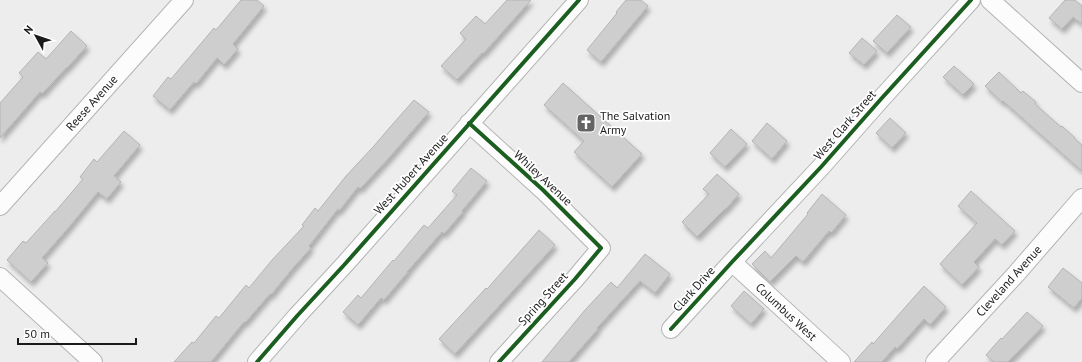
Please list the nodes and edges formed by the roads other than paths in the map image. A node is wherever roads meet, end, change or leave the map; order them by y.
1 (184, 0) edge
2 (579, 0) edge
3 (970, 0) edge
4 (990, 0) edge
5 (1082, 83) edge
6 (469, 124) junction
7 (1082, 198) edge
8 (0, 206) edge
9 (601, 248) joint
10 (732, 262) junction
11 (0, 277) edge
12 (671, 329) dead end
13 (93, 362) edge
14 (257, 362) edge
15 (499, 362) edge
16 (841, 362) edge
17 (935, 362) edge

1 - 8 street, Reese Avenue
2 - 6 street, West Hubert Avenue
3 - 10 street, West Clark Street
4 - 5 street
6 - 9 street, Whiley Avenue
6 - 14 street, West Hubert Avenue
7 - 17 street, Cleveland Avenue
9 - 15 street, Spring Street
10 - 12 street, Clark Drive
10 - 16 street, Columbus West
11 - 13 street

